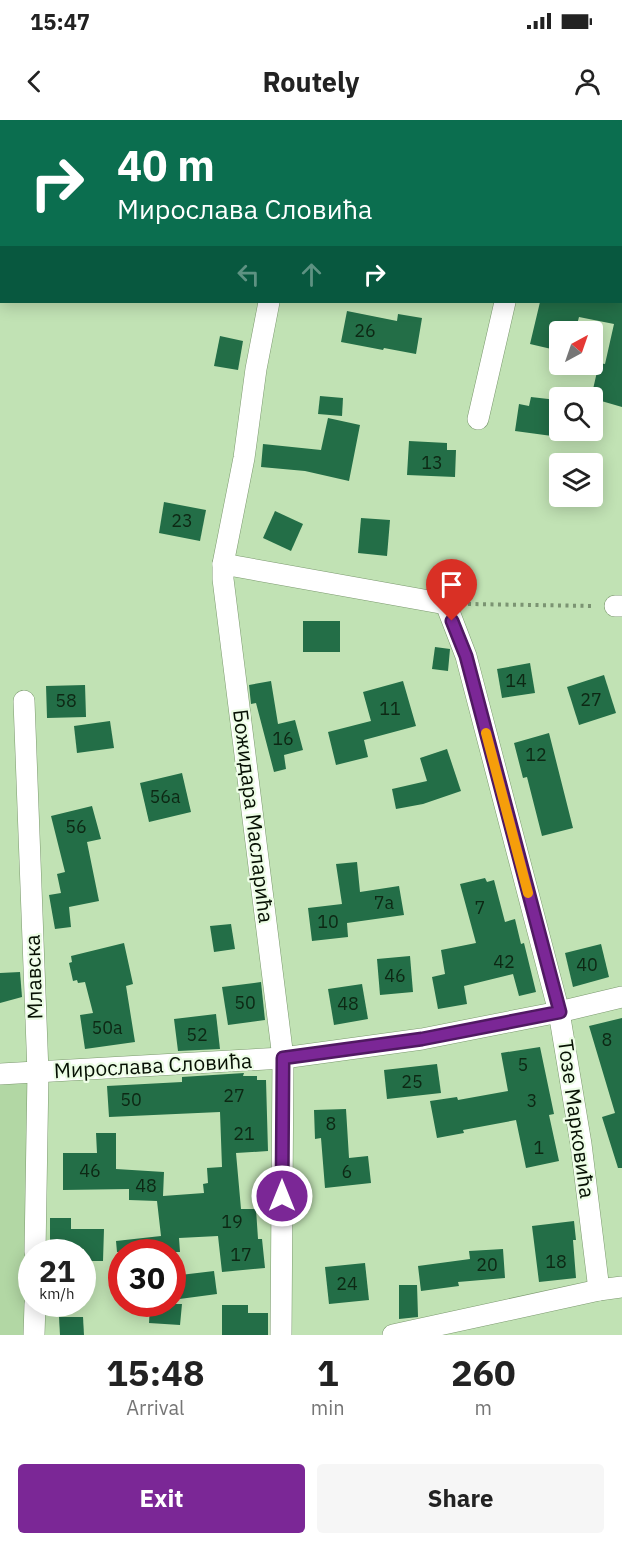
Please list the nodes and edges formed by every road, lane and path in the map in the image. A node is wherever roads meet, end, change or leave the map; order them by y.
1 (268, 303) edge
2 (506, 303) edge
3 (478, 419) dead end
4 (223, 564) junction
5 (446, 604) junction
6 (618, 606) edge
7 (24, 701) dead end
8 (622, 997) edge
9 (560, 1012) junction
10 (283, 1058) junction
11 (38, 1072) junction
12 (0, 1074) edge
13 (35, 1239) edge
14 (622, 1287) edge
15 (599, 1290) junction
16 (35, 1317) edge
17 (34, 1335) edge
18 (281, 1335) edge
19 (393, 1335) edge

1 - 4 street, Божидара Масларића
2 - 3 street
4 - 5 street
4 - 10 street, Божидара Масларића
5 - 6 path
5 - 9 street, Тозе Марковића
7 - 11 street, Млавска
8 - 9 street, Мирослава Словића
9 - 10 street, Мирослава Словића
9 - 15 street, Тозе Марковића
10 - 11 street, Мирослава Словића
10 - 18 street, Божидара Масларића
11 - 12 street, Мирослава Словића
11 - 13 street, Млавска
14 - 15 street
15 - 19 street
16 - 17 street

